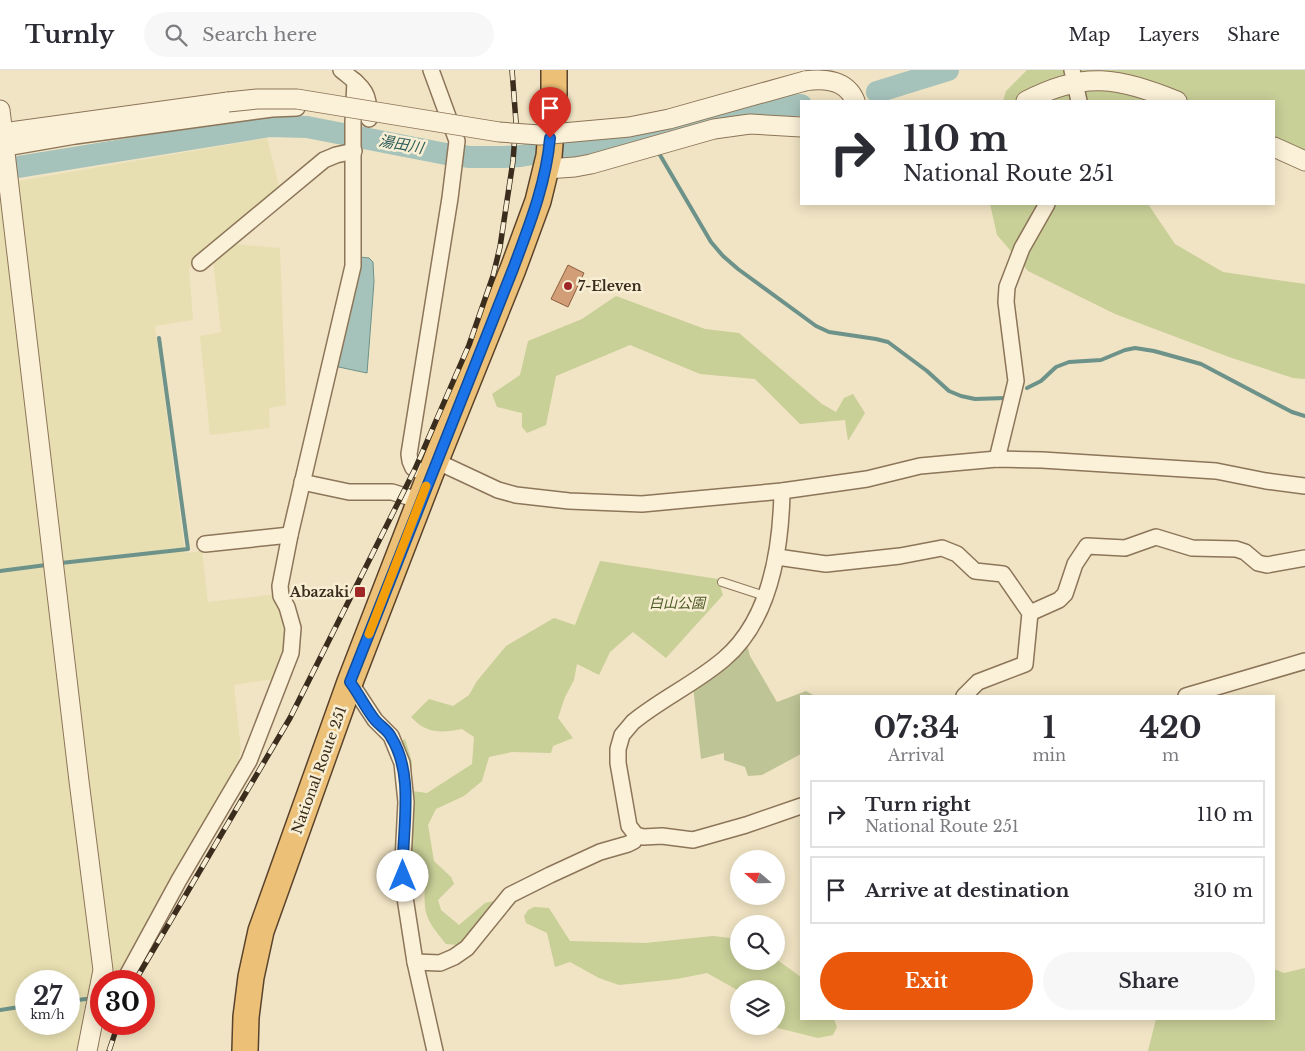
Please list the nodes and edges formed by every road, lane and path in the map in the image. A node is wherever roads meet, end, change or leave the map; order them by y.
1 (341, 70) edge
2 (432, 70) edge
3 (554, 70) edge
4 (1073, 76) edge
5 (354, 81) junction
6 (855, 100) edge
7 (1028, 100) edge
8 (1079, 100) edge
9 (1174, 100) edge
10 (0, 110) edge
11 (353, 119) junction
12 (369, 119) junction
13 (800, 127) edge
14 (456, 137) junction
15 (4, 147) edge
16 (1275, 147) edge
17 (354, 148) junction
18 (548, 154) junction
19 (1305, 162) edge
20 (1046, 205) edge
21 (200, 263) dead end
22 (997, 459) junction
23 (433, 468) junction
24 (302, 482) junction
25 (1305, 486) edge
26 (782, 491) junction
27 (421, 501) junction
28 (290, 535) junction
29 (205, 544) dead end
30 (777, 557) junction
31 (1305, 558) edge
32 (722, 582) dead end
33 (765, 596) junction
34 (1030, 613) junction
35 (1305, 661) edge
36 (350, 682) junction
37 (965, 695) edge
38 (1189, 695) edge
39 (800, 806) edge
40 (636, 835) junction
41 (415, 962) junction
42 (103, 970) edge
43 (130, 970) edge
44 (91, 1035) edge
45 (87, 1051) edge
46 (245, 1051) edge
47 (435, 1051) edge

1 - 5 street
2 - 14 street
3 - 18 highway, National Route 251
4 - 7 street
4 - 8 street
4 - 9 street
5 - 11 street
5 - 12 street
6 - 15 street, bridge
10 - 15 street
11 - 12 street
11 - 15 street
11 - 17 street
12 - 14 street
13 - 18 street
14 - 23 street
15 - 42 street
16 - 19 street
17 - 21 street
17 - 24 street
18 - 23 highway, National Route 251
20 - 22 street
22 - 25 street
22 - 26 street
23 - 26 street
23 - 27 highway, National Route 251
24 - 27 street
24 - 28 street
26 - 30 street
27 - 36 highway, National Route 251
28 - 29 street
28 - 43 street
30 - 33 street
30 - 34 street
31 - 34 street
32 - 33 lane
33 - 40 street
34 - 37 street
35 - 38 street
36 - 41 street
36 - 46 highway, National Route 251
39 - 40 street
40 - 41 street
41 - 47 street
44 - 45 street

